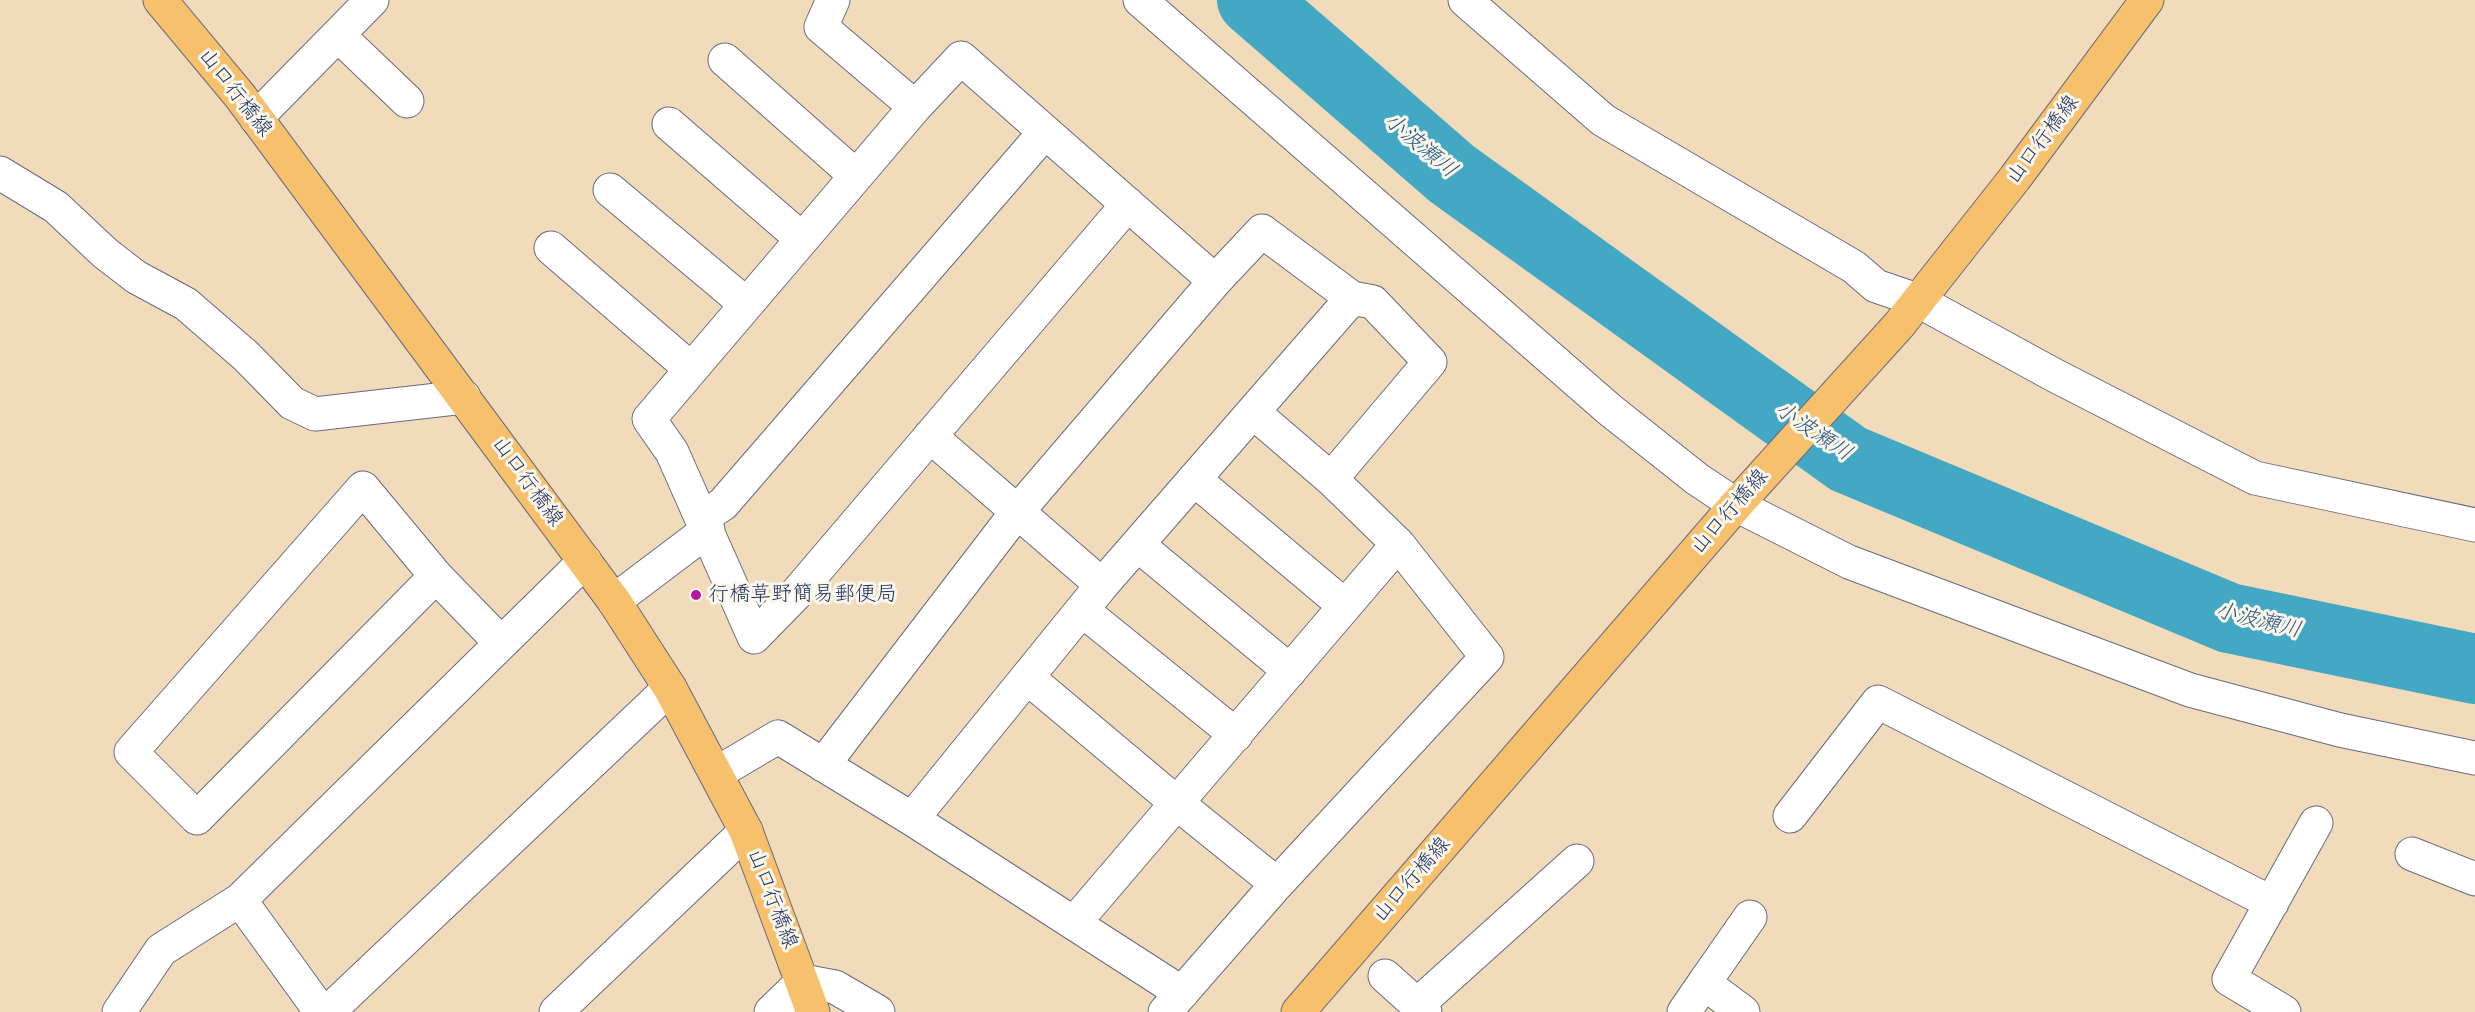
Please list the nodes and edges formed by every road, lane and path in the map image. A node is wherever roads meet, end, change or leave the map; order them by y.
1 (160, 0) edge
2 (372, 0) edge
3 (832, 0) edge
4 (1140, 0) edge
5 (1465, 0) edge
6 (2147, 0) edge
7 (338, 35) junction
8 (725, 60) dead end
9 (407, 101) dead end
10 (915, 106) junction
11 (256, 118) junction
12 (669, 124) dead end
13 (1045, 132) junction
14 (0, 173) edge
15 (856, 176) junction
16 (610, 190) dead end
17 (1128, 204) junction
18 (802, 239) junction
19 (551, 248) dead end
20 (1215, 281) junction
21 (1352, 298) junction
22 (746, 304) junction
23 (1908, 313) junction
24 (691, 369) junction
25 (464, 397) junction
26 (1253, 412) junction
27 (930, 436) junction
28 (1194, 479) junction
29 (1330, 479) junction
30 (1736, 505) junction
31 (1017, 512) junction
32 (705, 524) junction
33 (2475, 525) edge
34 (1398, 544) junction
35 (1138, 545) junction
36 (585, 561) junction
37 (436, 576) junction
38 (1092, 598) junction
39 (614, 601) junction
40 (1345, 606) junction
41 (500, 642) junction
42 (1290, 671) junction
43 (1028, 678) junction
44 (670, 688) junction
45 (1236, 735) junction
46 (2475, 758) edge
47 (824, 765) junction
48 (717, 773) junction
49 (1178, 804) junction
50 (1790, 816) dead end
51 (912, 819) junction
52 (2316, 823) dead end
53 (746, 831) junction
54 (2412, 854) dead end
55 (1577, 861) dead end
56 (2475, 879) edge
57 (1277, 884) junction
58 (240, 900) junction
59 (2272, 903) junction
60 (1750, 917) dead end
61 (1075, 922) junction
62 (1385, 976) dead end
63 (803, 981) junction
64 (1704, 983) junction
65 (1173, 1002) edge
66 (2244, 1002) edge
67 (1421, 1008) edge
68 (119, 1012) edge
69 (321, 1012) edge
70 (328, 1012) edge
71 (555, 1012) edge
72 (771, 1012) edge
73 (813, 1012) edge
74 (878, 1012) edge
75 (1298, 1012) edge
76 (1684, 1012) edge
77 (1743, 1012) edge
78 (2284, 1012) edge

1 - 11 main road, 山口行橋線
2 - 7 street
3 - 10 street
4 - 30 street
5 - 23 street
6 - 23 main road, 山口行橋線
7 - 9 street
7 - 11 street
8 - 15 street
10 - 13 street
10 - 15 street
11 - 25 main road, 山口行橋線
12 - 18 street
13 - 17 street
13 - 32 street
14 - 25 street
15 - 18 street
16 - 22 street
17 - 20 street
17 - 27 street
18 - 22 street
19 - 24 street
20 - 21 street
20 - 31 street
21 - 26 street
21 - 29 street
22 - 24 street
23 - 30 main road, 山口行橋線
23 - 33 street
24 - 32 street
25 - 36 main road, 山口行橋線
26 - 28 street
26 - 29 street
27 - 31 street
27 - 32 street
28 - 35 street
28 - 40 street
29 - 34 street
30 - 46 street
30 - 75 main road, 山口行橋線
31 - 38 street
31 - 47 street
32 - 39 street
34 - 40 street
34 - 57 street
35 - 38 street
35 - 42 street
36 - 39 main road, 山口行橋線
36 - 41 street
37 - 37 street
37 - 41 street
38 - 43 street
38 - 45 street
39 - 44 main road, 山口行橋線
40 - 42 street
41 - 58 street
42 - 45 street
43 - 49 street
43 - 51 street
44 - 48 main road, 山口行橋線
44 - 70 street
45 - 49 street
47 - 48 street
47 - 51 street
48 - 53 main road, 山口行橋線
49 - 57 street
49 - 61 street
50 - 59 street
51 - 61 street
52 - 59 street
53 - 63 main road, 山口行橋線
53 - 71 street
54 - 56 street
55 - 67 street
57 - 65 street
58 - 68 street
58 - 69 street
59 - 66 street
60 - 64 street
61 - 65 street
62 - 67 street
63 - 72 street
63 - 73 main road, 山口行橋線
63 - 74 street
64 - 76 street
64 - 77 street
66 - 78 street

